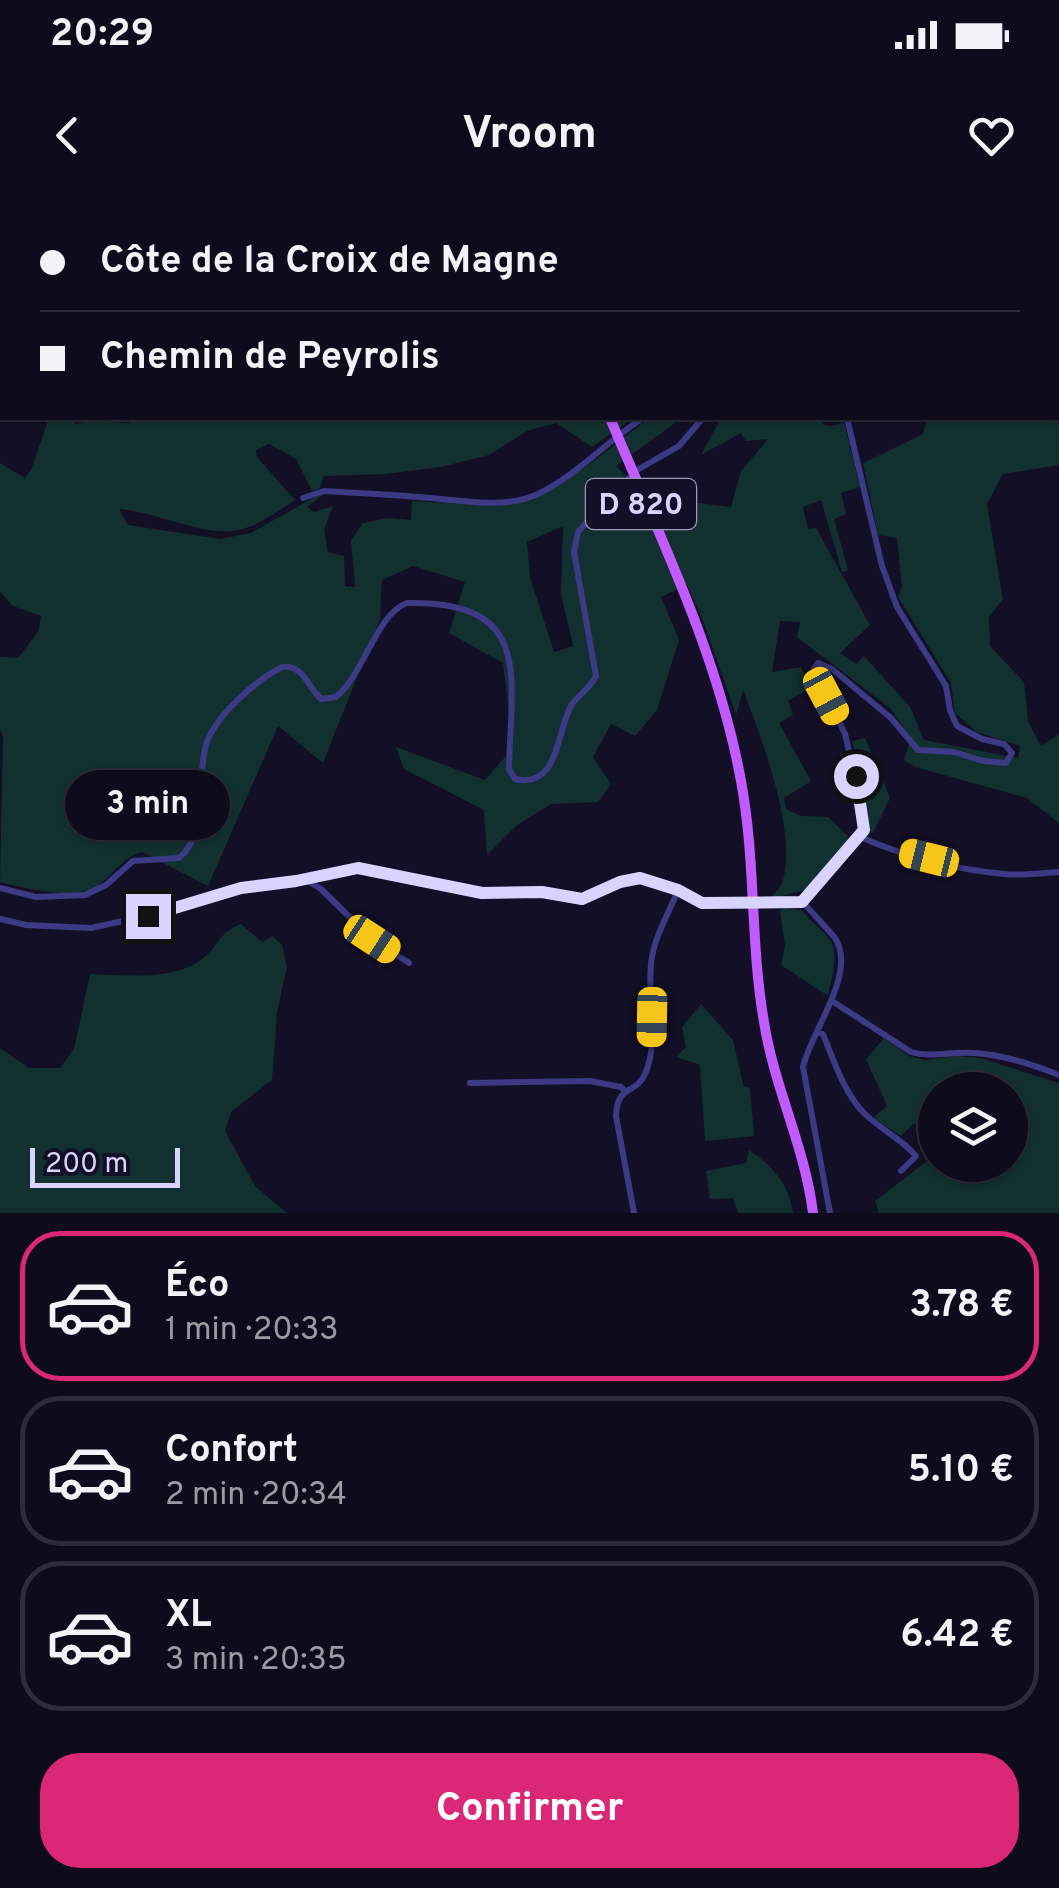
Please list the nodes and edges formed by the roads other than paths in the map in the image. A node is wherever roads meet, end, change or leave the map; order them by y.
1 (0, 333) edge
2 (0, 358) edge
3 (608, 420) edge
4 (640, 420) edge
5 (702, 420) edge
6 (847, 420) edge
7 (303, 498) dead end
8 (860, 837) junction
9 (1059, 872) edge
10 (324, 874) junction
11 (305, 880) junction
12 (0, 888) edge
13 (321, 889) junction
14 (678, 890) junction
15 (802, 902) junction
16 (0, 919) edge
17 (409, 963) dead end
18 (832, 1001) junction
19 (817, 1032) junction
20 (1059, 1075) edge
21 (470, 1083) dead end
22 (625, 1091) junction
23 (901, 1171) dead end
24 (634, 1213) edge
25 (813, 1213) edge
26 (830, 1213) edge

1 - 2 street
3 - 25 main road, D 820
4 - 7 street
5 - 12 street
6 - 8 street
8 - 9 street
8 - 15 street
10 - 11 street
10 - 13 street
10 - 14 street
11 - 13 street
11 - 16 street
13 - 17 street
14 - 15 street
14 - 22 street
15 - 18 street
18 - 19 street
18 - 20 street
19 - 23 street
19 - 26 street
21 - 22 street
22 - 24 street

